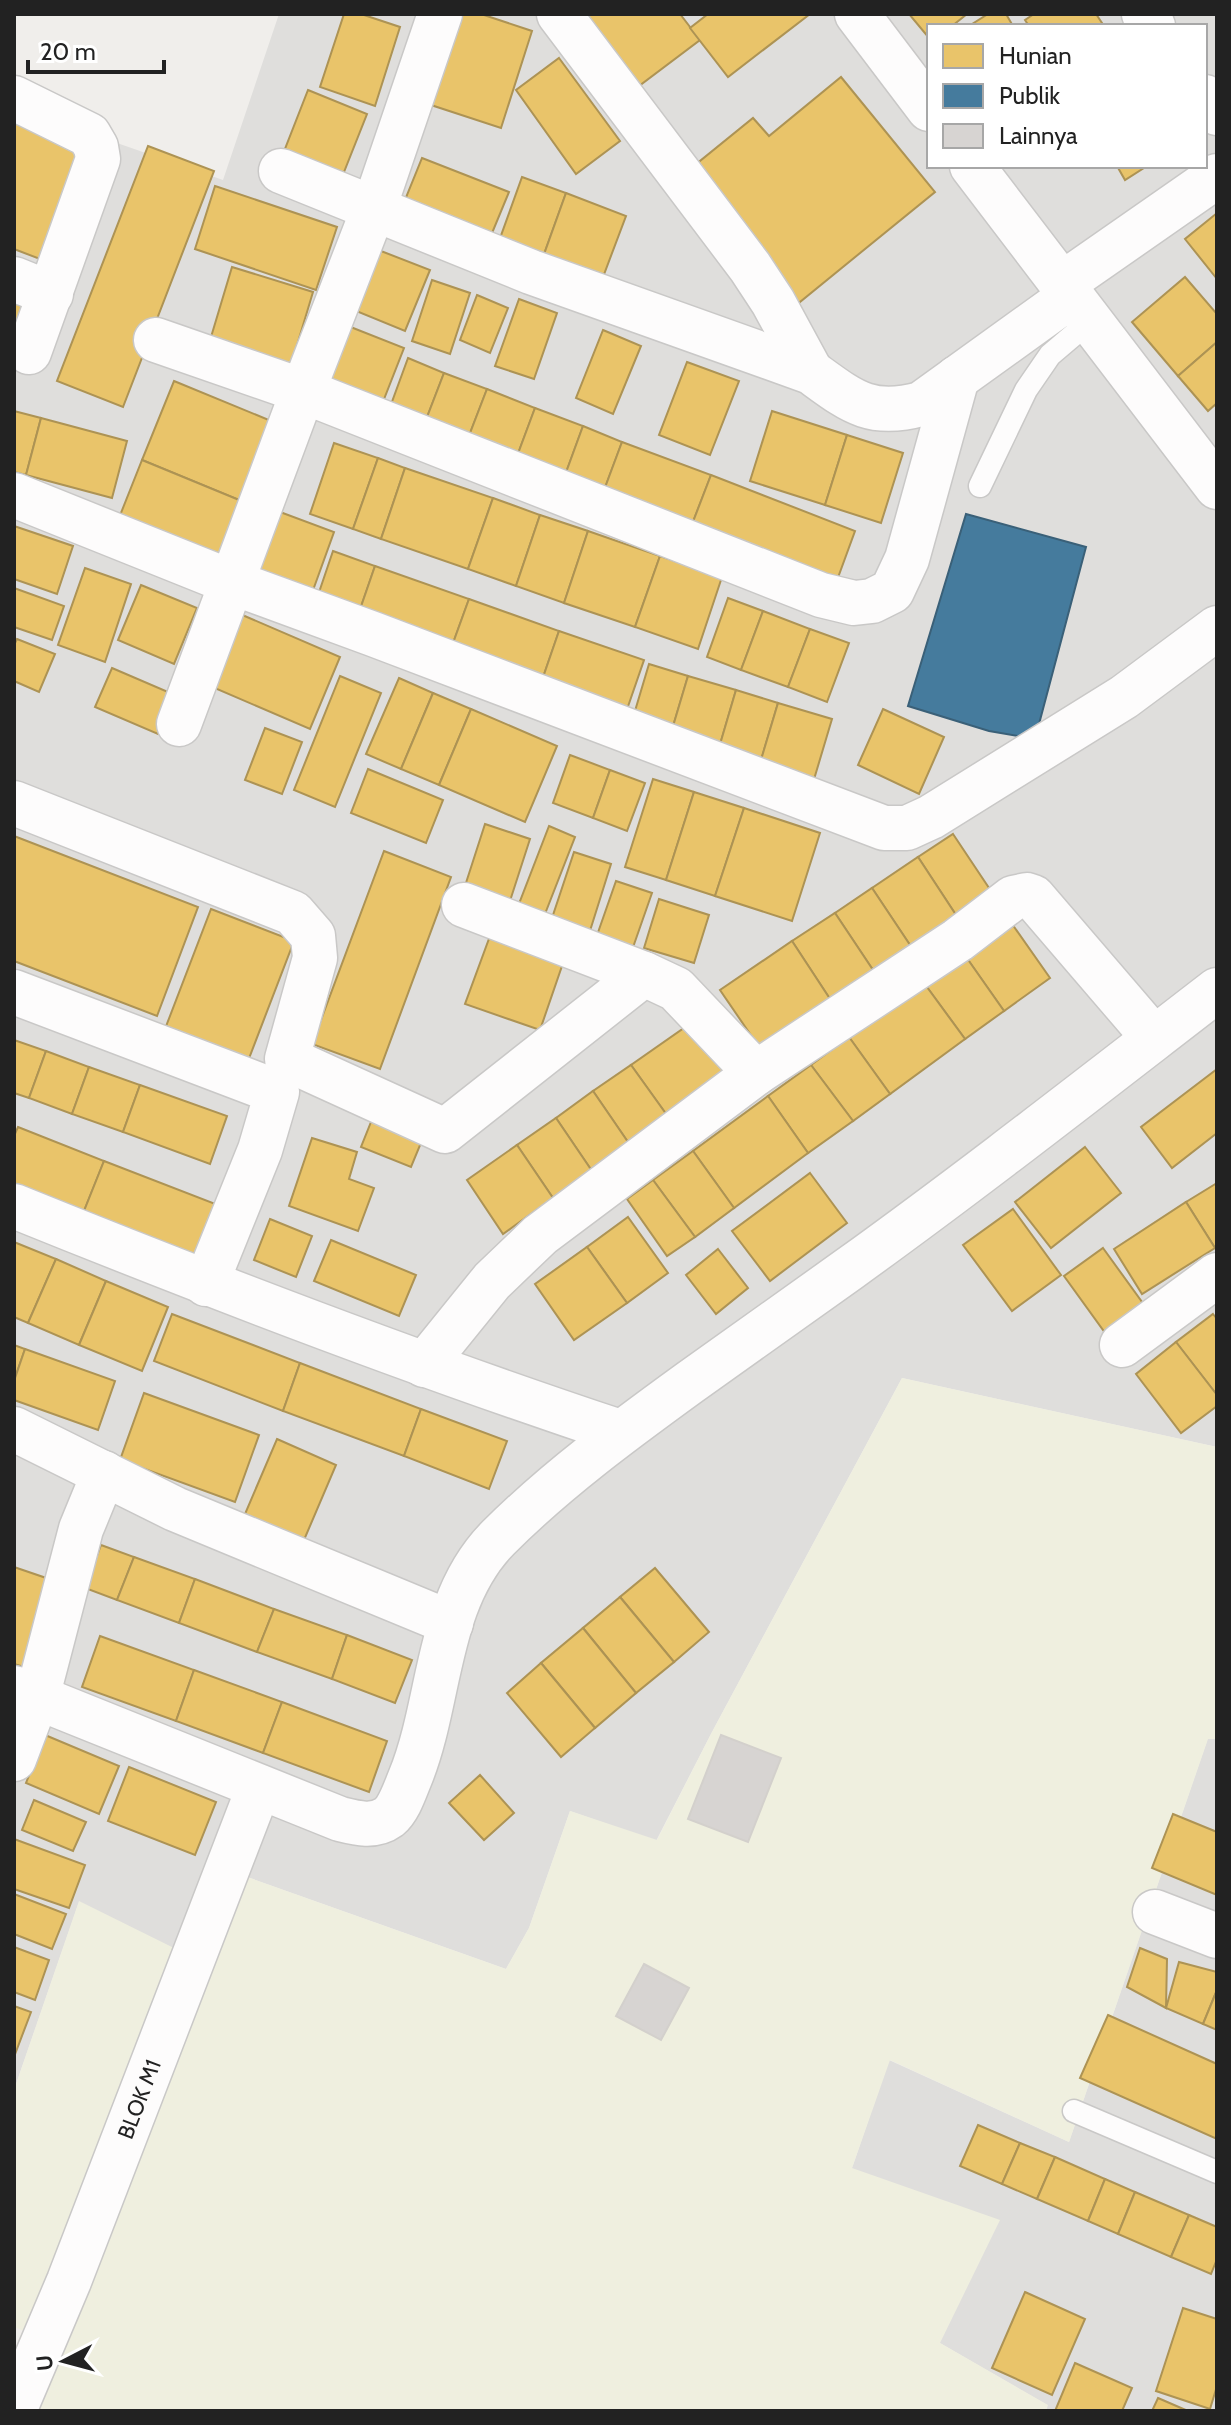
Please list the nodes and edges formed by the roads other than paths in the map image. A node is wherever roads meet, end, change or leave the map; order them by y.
1 (440, 14) edge
2 (559, 14) edge
3 (857, 14) edge
4 (14, 98) edge
5 (927, 106) edge
6 (974, 168) edge
7 (281, 171) dead end
8 (1217, 176) edge
9 (374, 208) junction
10 (33, 286) edge
11 (1074, 300) junction
12 (156, 340) dead end
13 (29, 352) dead end
14 (811, 372) junction
15 (957, 378) junction
16 (303, 391) junction
17 (980, 486) dead end
18 (1217, 487) edge
19 (14, 495) edge
20 (231, 582) junction
21 (1217, 628) edge
22 (179, 724) dead end
23 (14, 803) edge
24 (464, 905) dead end
25 (644, 974) junction
26 (1217, 990) edge
27 (14, 992) edge
28 (1154, 1038) junction
29 (756, 1073) junction
30 (14, 1206) edge
31 (1217, 1275) edge
32 (206, 1284) junction
33 (1122, 1345) dead end
34 (424, 1365) junction
35 (14, 1429) edge
36 (620, 1432) junction
37 (104, 1473) junction
38 (451, 1623) junction
39 (26, 1693) edge
40 (14, 1759) edge
41 (259, 1787) junction
42 (1155, 1912) dead end
43 (1217, 1936) edge
44 (1074, 2111) dead end
45 (1217, 2172) edge
46 (25, 2356) edge
47 (14, 2411) edge

1 - 9 street
2 - 14 street
3 - 5 street
4 - 10 street
6 - 11 street
7 - 9 street
8 - 11 street
9 - 14 street
9 - 16 street
10 - 13 street
11 - 15 street
11 - 17 lane
11 - 18 street
12 - 16 street
14 - 15 street
15 - 16 street
16 - 20 street
19 - 20 street
20 - 21 street
20 - 22 street
23 - 25 street
24 - 25 street
25 - 29 street
26 - 28 street
27 - 32 street
28 - 29 street
28 - 36 street
29 - 34 street
30 - 32 street
31 - 33 street
32 - 34 street
34 - 36 street
35 - 37 street
36 - 38 street
37 - 38 street
37 - 39 street
38 - 41 street
39 - 40 street
39 - 41 street
41 - 46 street, BLOK M1
42 - 43 street
44 - 45 lane
46 - 47 street, BLOK M1

